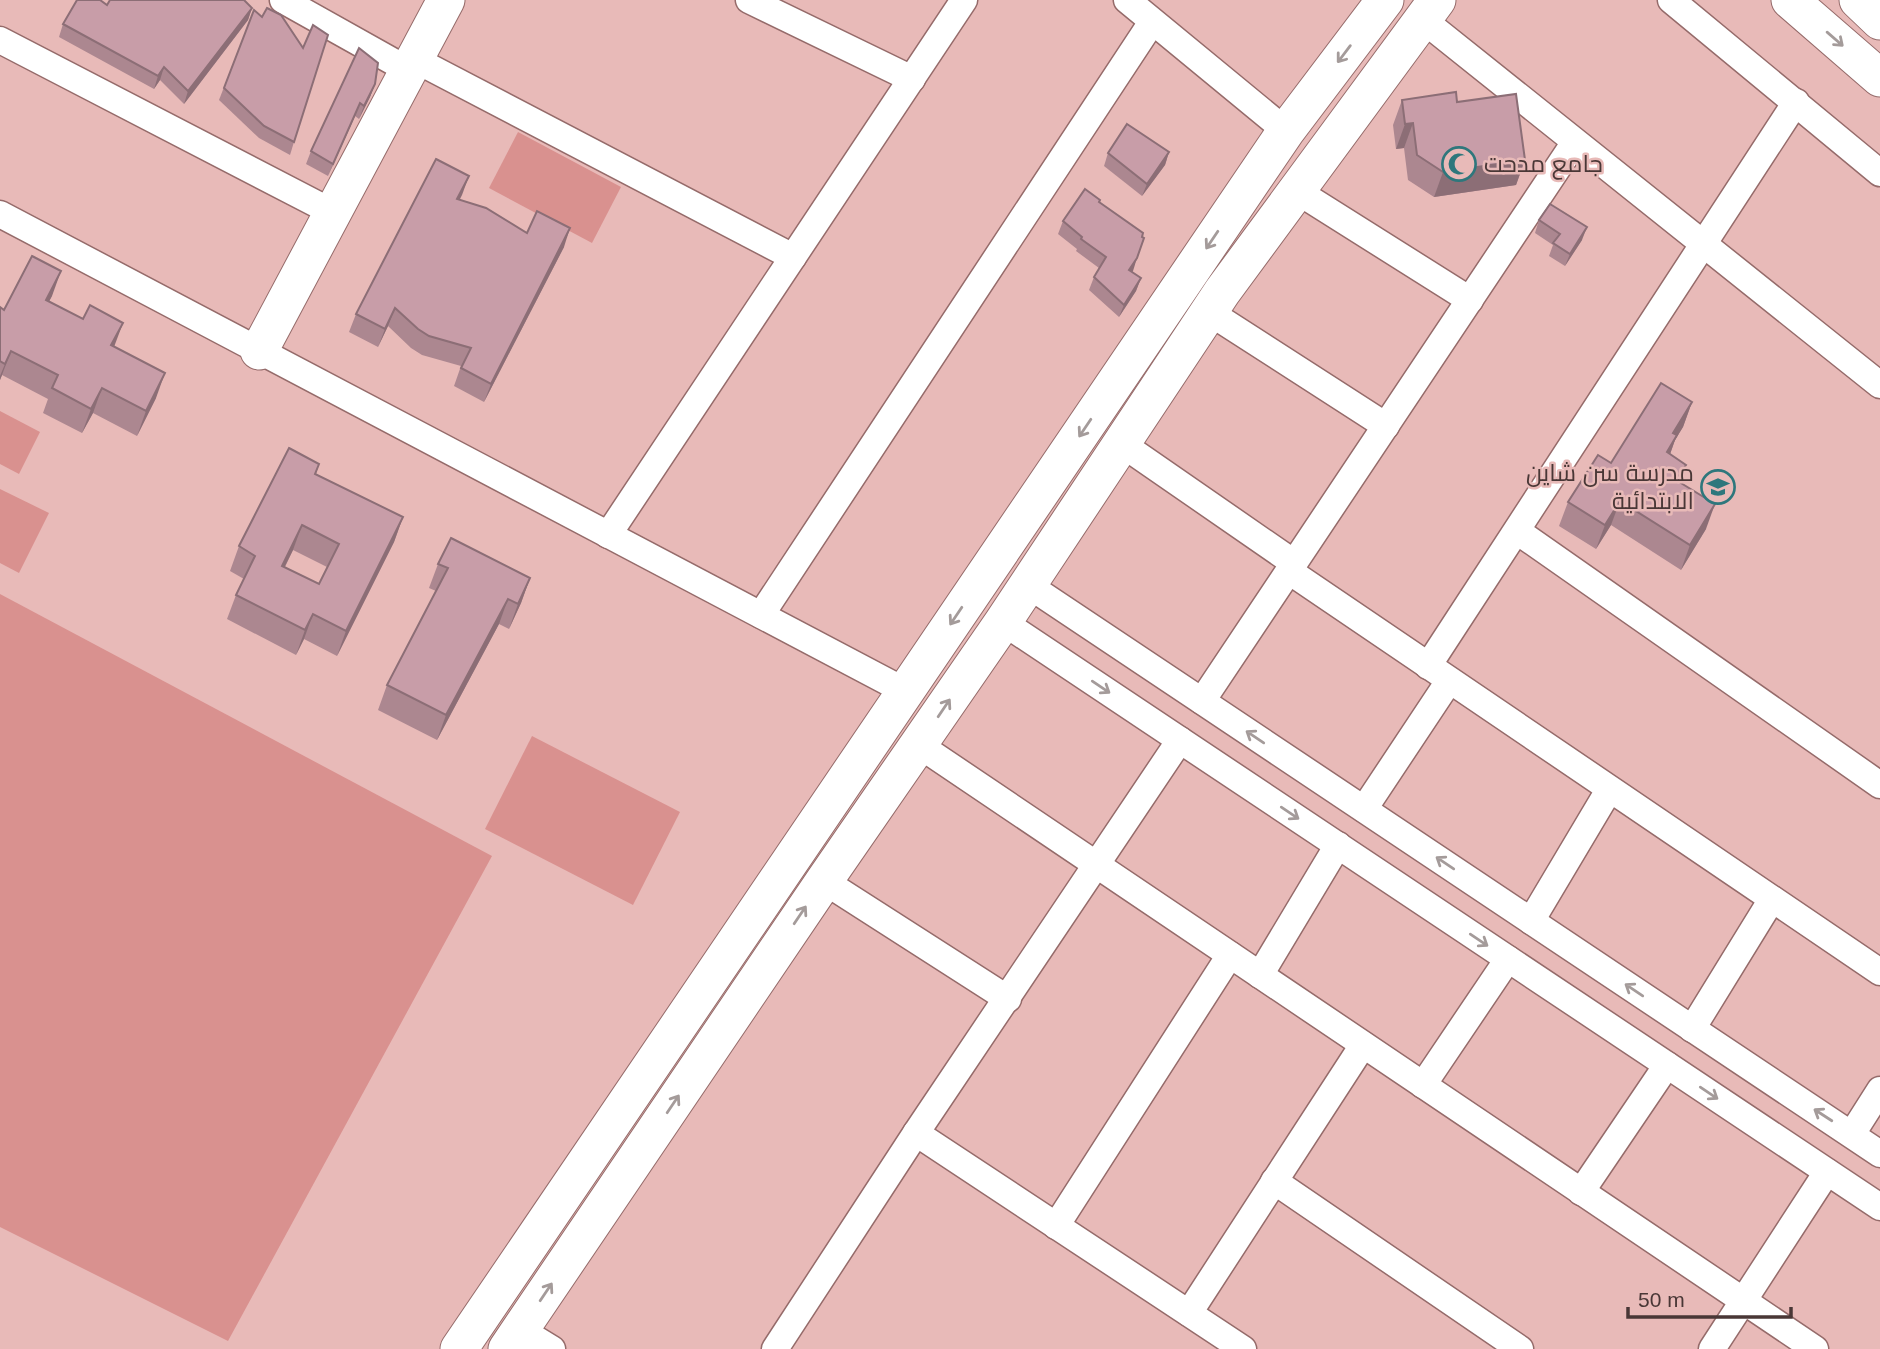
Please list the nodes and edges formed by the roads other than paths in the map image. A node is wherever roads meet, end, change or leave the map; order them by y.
1 (283, 0) edge
2 (446, 0) edge
3 (749, 0) edge
4 (964, 0) edge
5 (1127, 0) edge
6 (1385, 0) edge
7 (1671, 0) edge
8 (1790, 0) edge
9 (1858, 0) edge
10 (1429, 10) edge
11 (1880, 20) edge
12 (1152, 22) junction
13 (0, 40) edge
14 (411, 64) junction
15 (1880, 78) edge
16 (912, 79) junction
17 (1796, 102) junction
18 (1286, 131) junction
19 (1575, 142) junction
20 (1880, 173) edge
21 (1297, 191) junction
22 (332, 212) junction
23 (1, 217) edge
24 (1703, 244) junction
25 (793, 257) junction
26 (1470, 300) junction
27 (1209, 312) junction
28 (259, 351) junction
29 (1880, 385) edge
30 (1386, 426) junction
31 (1122, 444) junction
32 (1046, 485) junction
33 (1080, 505) junction
34 (1517, 531) junction
35 (608, 535) junction
36 (1292, 567) junction
37 (1028, 585) junction
38 (761, 615) junction
39 (1003, 622) junction
40 (1085, 623) junction
41 (1060, 660) junction
42 (1439, 674) junction
43 (905, 691) junction
44 (1202, 701) junction
45 (1180, 740) junction
46 (919, 745) junction
47 (848, 775) junction
48 (1880, 785) edge
49 (1609, 790) junction
50 (880, 798) junction
51 (1364, 809) junction
52 (1338, 845) junction
53 (1096, 865) junction
54 (824, 881) junction
55 (1772, 898) junction
56 (1531, 921) junction
57 (1230, 955) junction
58 (1508, 959) junction
59 (1880, 972) edge
60 (1260, 975) junction
61 (1008, 999) junction
62 (1692, 1029) junction
63 (1363, 1045) junction
64 (1667, 1065) junction
65 (1423, 1085) junction
66 (1880, 1090) edge
67 (916, 1133) junction
68 (1852, 1134) junction
69 (1880, 1153) edge
70 (1827, 1172) junction
71 (1274, 1181) junction
72 (1581, 1192) junction
73 (1880, 1207) edge
74 (1056, 1226) junction
75 (1744, 1301) junction
76 (1189, 1313) junction
77 (514, 1339) edge
78 (459, 1349) edge
79 (552, 1349) edge
80 (775, 1349) edge
81 (1242, 1349) edge
82 (1520, 1349) edge
83 (1712, 1349) edge
84 (1815, 1349) edge

1 - 14 street
2 - 14 street
3 - 16 street
4 - 16 street
5 - 12 street
6 -> 18 street
7 - 17 street
8 -> 15 street
9 - 11 street
10 - 19 street
10 - 21 street
12 - 18 street
12 - 38 street
13 - 22 street
14 - 22 street
14 - 25 street
16 - 25 street
17 - 20 street
17 - 24 street
18 -> 32 street
19 - 24 street
19 - 26 street
21 - 26 street
21 - 27 street
22 - 28 street
23 - 28 street
24 - 29 street
24 - 34 street
25 - 35 street
26 - 30 street
27 - 30 street
27 - 31 street
28 - 35 street
30 - 36 street
31 - 33 street
31 - 36 street
32 - 33 street
32 -> 43 street
33 - 37 street
34 - 42 street
34 - 48 street
35 - 38 street
36 - 42 street
36 - 44 street
37 - 39 street
37 - 40 street
38 - 43 street
39 - 41 street
46 -> 39 street
40 - 41 street
40 - 44 street
41 -> 45 street
42 - 49 street
42 - 51 street
43 - 47 street
51 -> 44 street
45 -> 52 street
45 - 53 street
46 - 50 street
46 - 53 street
47 - 50 street
47 - 78 street
49 - 55 street
49 - 56 street
50 - 54 street
56 -> 51 street
52 -> 58 street
52 - 60 street
53 - 57 street
53 - 61 street
54 - 61 street
77 -> 54 street
55 - 59 street
55 - 62 street
62 -> 56 street
57 - 60 street
57 - 74 street
58 - 64 street
58 - 65 street
60 - 63 street
61 - 67 street
68 -> 62 street
63 - 65 street
63 - 71 street
64 -> 70 street
64 - 72 street
65 - 72 street
66 - 68 street
67 - 74 street
67 - 80 street
68 - 69 street
70 - 73 street
70 - 75 street
71 - 76 street
71 - 82 street
72 - 75 street
74 - 76 street
75 - 83 street
75 - 84 street
76 - 81 street
77 - 79 street

